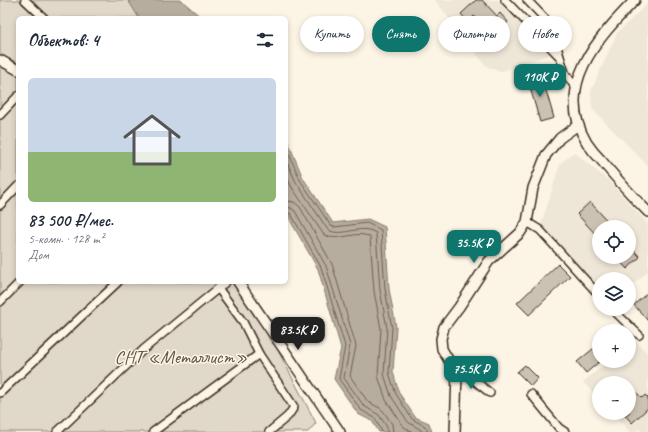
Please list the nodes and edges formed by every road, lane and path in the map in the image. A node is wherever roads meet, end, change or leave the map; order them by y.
1 (25, 0) edge
2 (505, 0) edge
3 (527, 0) edge
4 (635, 0) edge
5 (42, 16) edge
6 (560, 57) junction
7 (0, 60) edge
8 (16, 69) edge
9 (576, 88) junction
10 (16, 98) edge
11 (0, 115) edge
12 (578, 125) junction
13 (16, 188) edge
14 (0, 205) edge
15 (648, 212) edge
16 (527, 222) junction
17 (18, 284) edge
18 (116, 284) edge
19 (223, 284) edge
20 (239, 284) edge
21 (592, 287) edge
22 (218, 288) junction
23 (0, 302) edge
24 (619, 316) edge
25 (639, 335) dead end
26 (259, 354) junction
27 (457, 374) junction
28 (490, 393) dead end
29 (0, 394) edge
30 (531, 394) dead end
31 (57, 432) edge
32 (154, 432) edge
33 (269, 432) edge
34 (340, 432) edge
35 (455, 432) edge
36 (565, 432) edge

1 - 5 street
2 - 6 street
3 - 6 street
4 - 9 street
6 - 9 street
7 - 8 street
9 - 12 street
10 - 11 street
12 - 15 street
12 - 16 street
13 - 14 street
16 - 21 street
16 - 27 street
17 - 23 street
18 - 29 street
19 - 22 street
20 - 34 street
22 - 26 street
22 - 31 street
24 - 25 street
26 - 32 street
26 - 33 street
27 - 28 street
27 - 35 street
30 - 36 street

